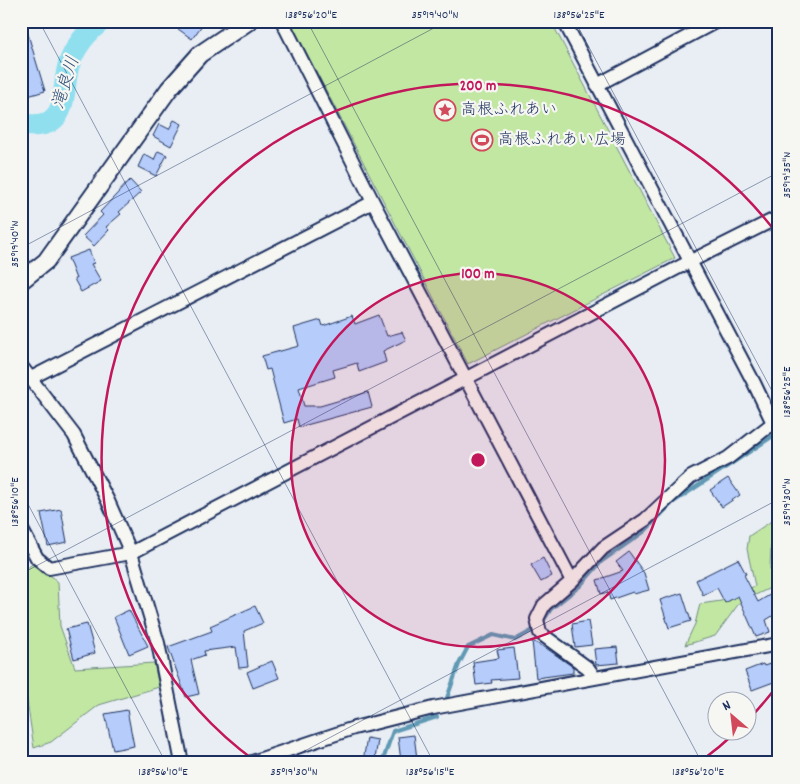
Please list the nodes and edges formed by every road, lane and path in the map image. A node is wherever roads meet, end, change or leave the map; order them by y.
1 (250, 21) edge
2 (282, 21) edge
3 (564, 21) edge
4 (717, 21) edge
5 (597, 86) junction
6 (373, 202) junction
7 (779, 217) edge
8 (689, 262) junction
9 (21, 281) edge
10 (21, 366) edge
11 (31, 378) junction
12 (467, 379) junction
13 (776, 424) edge
14 (21, 528) edge
15 (131, 553) junction
16 (572, 581) junction
17 (779, 644) edge
18 (595, 678) junction
19 (182, 763) edge
20 (249, 763) edge

1 - 9 street
2 - 6 street
3 - 5 street
4 - 5 street
5 - 8 street
6 - 11 street
6 - 12 street
7 - 8 street
8 - 12 street
8 - 13 street
10 - 11 street
11 - 15 street
12 - 15 street
12 - 16 street
13 - 16 street
14 - 15 street
15 - 19 street
16 - 18 street
17 - 18 street
18 - 20 street

